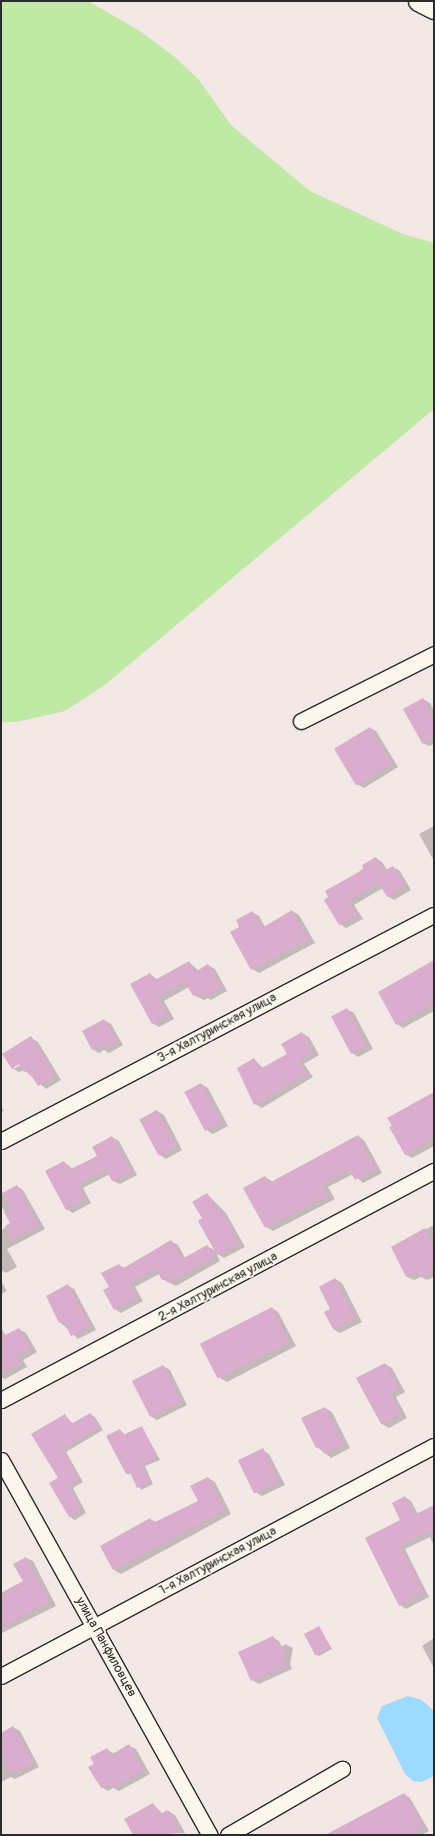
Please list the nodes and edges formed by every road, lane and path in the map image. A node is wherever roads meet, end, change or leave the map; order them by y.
1 (418, 1) edge
2 (434, 9) edge
3 (434, 654) edge
4 (301, 721) dead end
5 (434, 915) edge
6 (1, 1141) edge
7 (434, 1172) edge
8 (1, 1400) edge
9 (434, 1446) edge
10 (1, 1460) edge
11 (95, 1627) junction
12 (1, 1676) edge
13 (342, 1769) dead end
14 (210, 1835) edge
15 (228, 1835) edge

1 - 2 street
3 - 4 street
5 - 6 street, 3-я Халтуринская улица
7 - 8 street, 2-я Халтуринская улица
9 - 11 street, 1-я Халтуринская улица
10 - 11 street, улица Панфиловцев
11 - 12 street, 1-я Халтуринская улица
11 - 14 street, улица Панфиловцев
13 - 15 street

